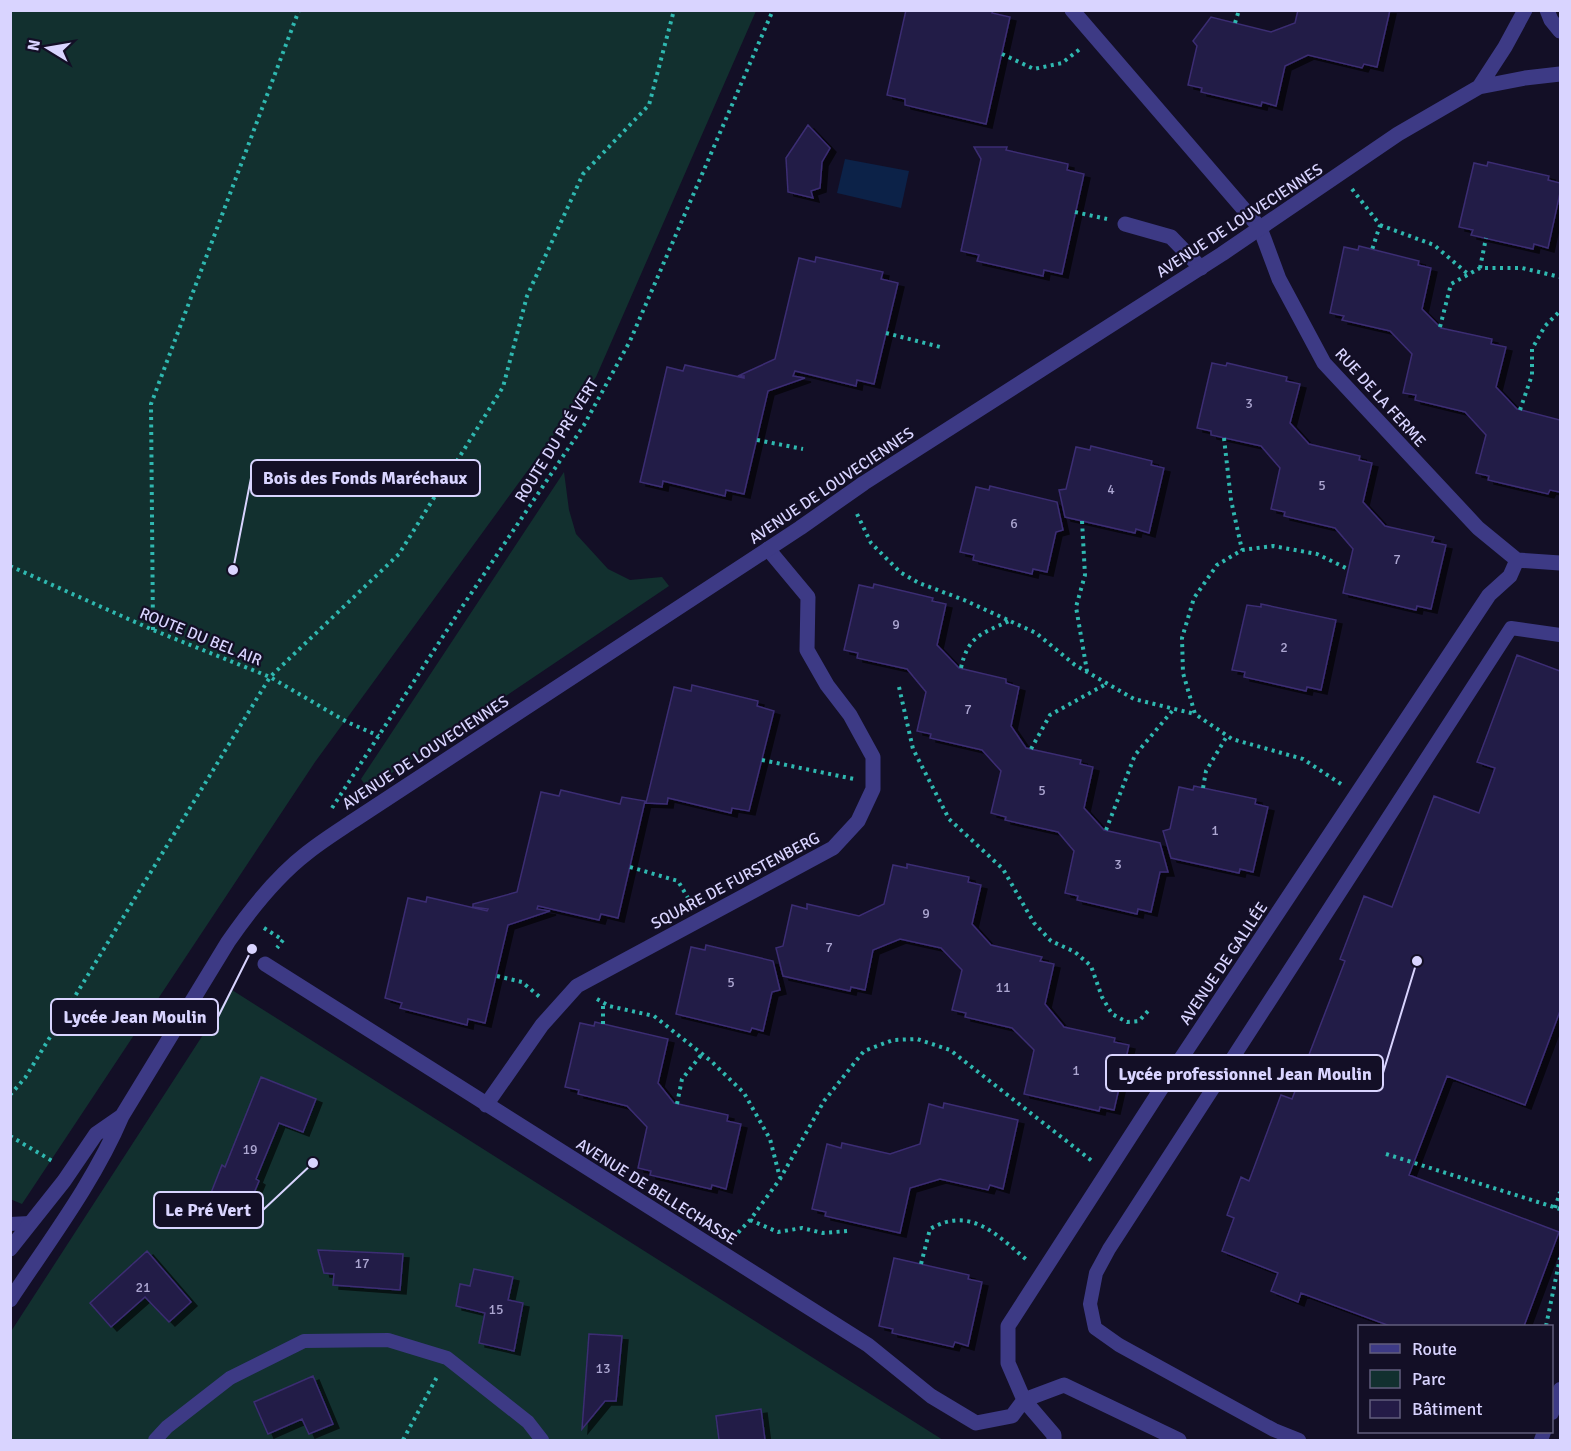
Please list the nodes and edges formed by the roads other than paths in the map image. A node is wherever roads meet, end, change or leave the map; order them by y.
1 (1072, 10) edge
2 (1525, 10) edge
3 (1547, 10) edge
4 (1560, 31) edge
5 (1560, 74) edge
6 (1479, 87) junction
7 (1125, 224) road end
8 (1260, 228) junction
9 (1201, 267) junction
10 (768, 549) junction
11 (1517, 560) junction
12 (1560, 563) edge
13 (1560, 635) edge
14 (265, 964) road end
15 (486, 1105) junction
16 (122, 1116) junction
17 (30, 1223) junction
18 (10, 1224) edge
19 (10, 1249) edge
20 (10, 1300) edge
21 (1560, 1389) edge
22 (1024, 1400) junction
23 (1553, 1408) edge
24 (155, 1440) edge
25 (542, 1440) edge
26 (1054, 1440) edge
27 (1179, 1440) edge
28 (1299, 1440) edge

1 - 8 street, RUE DE LA FERME
2 - 6 street, AVENUE DE LOUVECIENNES
3 - 4 street
5 - 6 street, AVENUE DE LOUVECIENNES
6 - 8 street, AVENUE DE LOUVECIENNES
7 - 9 street
8 - 9 street, AVENUE DE LOUVECIENNES
8 - 11 street, RUE DE LA FERME
9 - 10 street, AVENUE DE LOUVECIENNES
10 - 15 street, SQUARE DE FURSTENBERG
10 - 16 street, AVENUE DE LOUVECIENNES
11 - 12 street
11 - 22 street, AVENUE DE GALILÉE
13 - 28 lane
14 - 15 street, AVENUE DE BELLECHASSE
15 - 22 street, AVENUE DE BELLECHASSE
16 - 17 street
16 - 20 street, AVENUE DE LOUVECIENNES
17 - 18 lane
17 - 19 street
21 - 23 lane
22 - 26 street, AVENUE DE GALILÉE
22 - 27 street, AVENUE DE BELLECHASSE
24 - 25 lane

